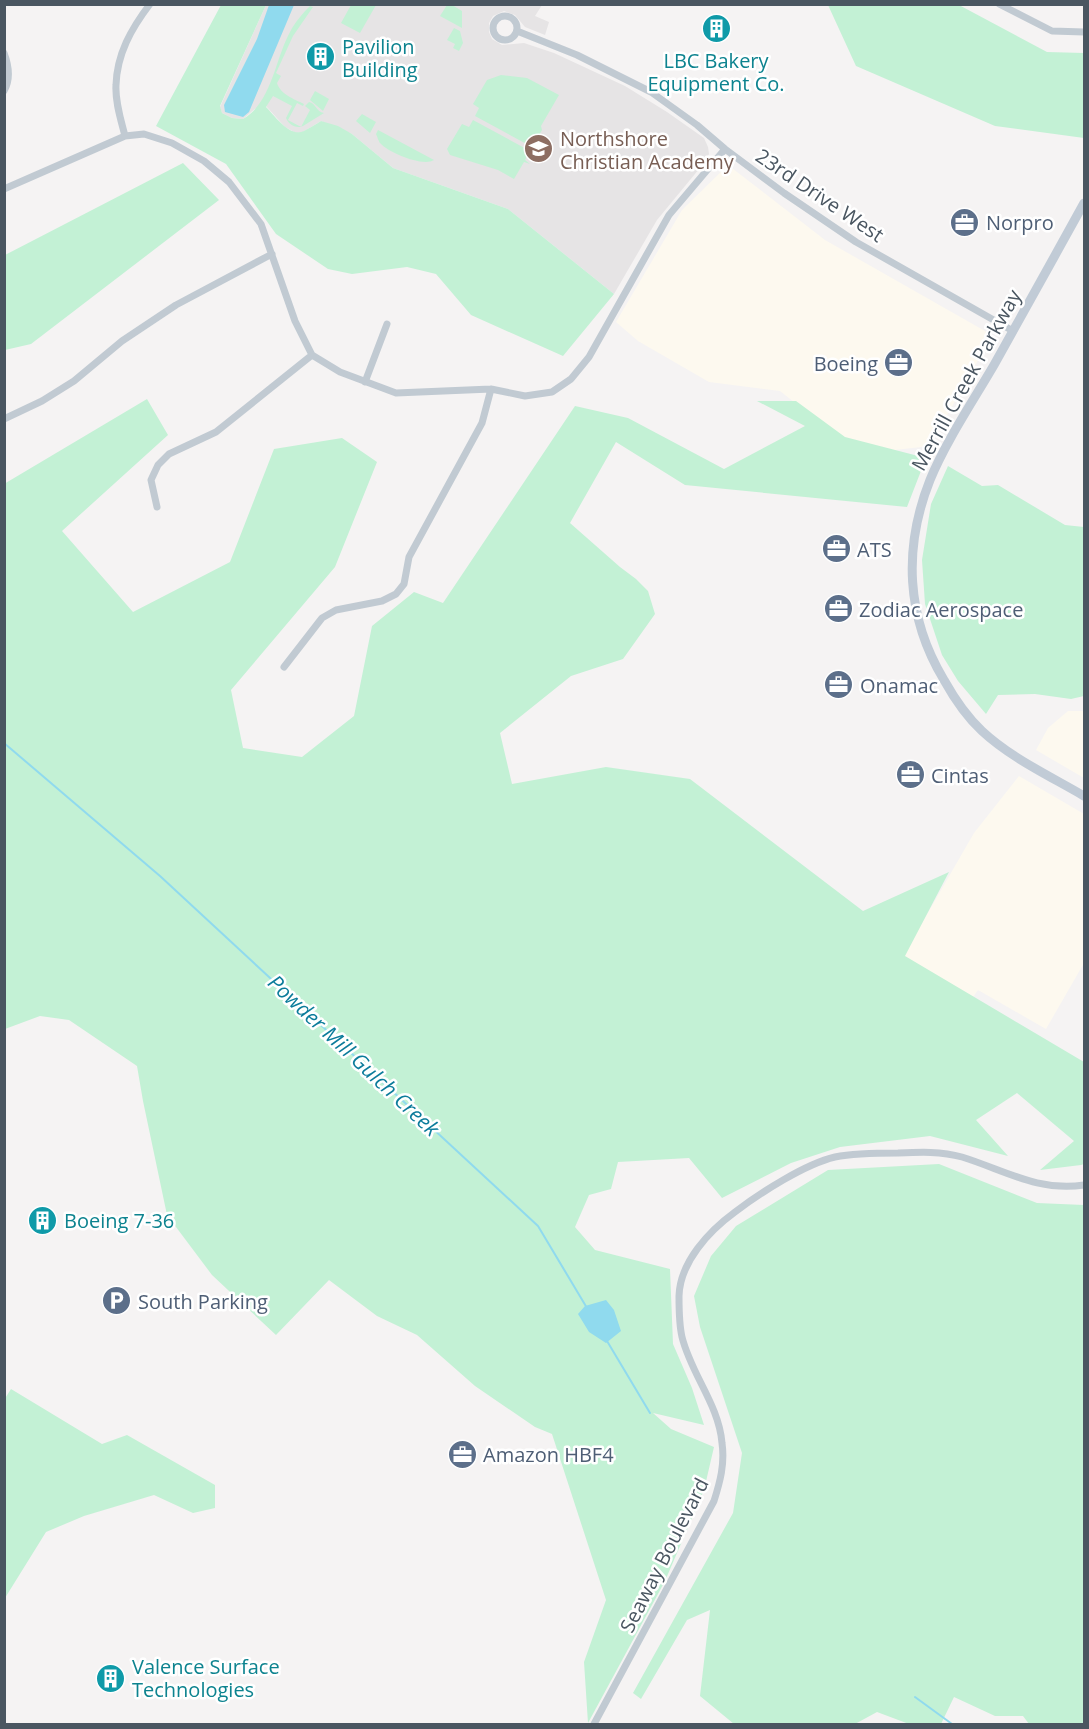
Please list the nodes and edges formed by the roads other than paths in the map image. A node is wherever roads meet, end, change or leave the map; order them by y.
1 (150, 4) edge
2 (999, 4) edge
3 (517, 31) dead end
4 (1084, 32) edge
5 (4, 53) edge
6 (4, 91) edge
7 (125, 136) junction
8 (725, 149) junction
9 (4, 189) edge
10 (1084, 203) edge
11 (272, 254) junction
12 (387, 324) dead end
13 (1013, 331) junction
14 (312, 354) junction
15 (365, 382) junction
16 (491, 389) junction
17 (4, 419) edge
18 (157, 507) dead end
19 (284, 667) dead end
20 (1084, 796) edge
21 (1084, 1185) edge
22 (594, 1725) edge

1 - 7 street
2 - 4 street
3 - 8 street, 23rd Drive West
5 - 6 street
7 - 9 street
7 - 11 street
8 - 13 street, 23rd Drive West
8 - 16 street
10 - 13 street, Merrill Creek Parkway
11 - 14 street
11 - 17 street
12 - 15 street
13 - 20 street, Merrill Creek Parkway
14 - 15 street
14 - 18 street
15 - 16 street
16 - 19 street
21 - 22 street, Seaway Boulevard

